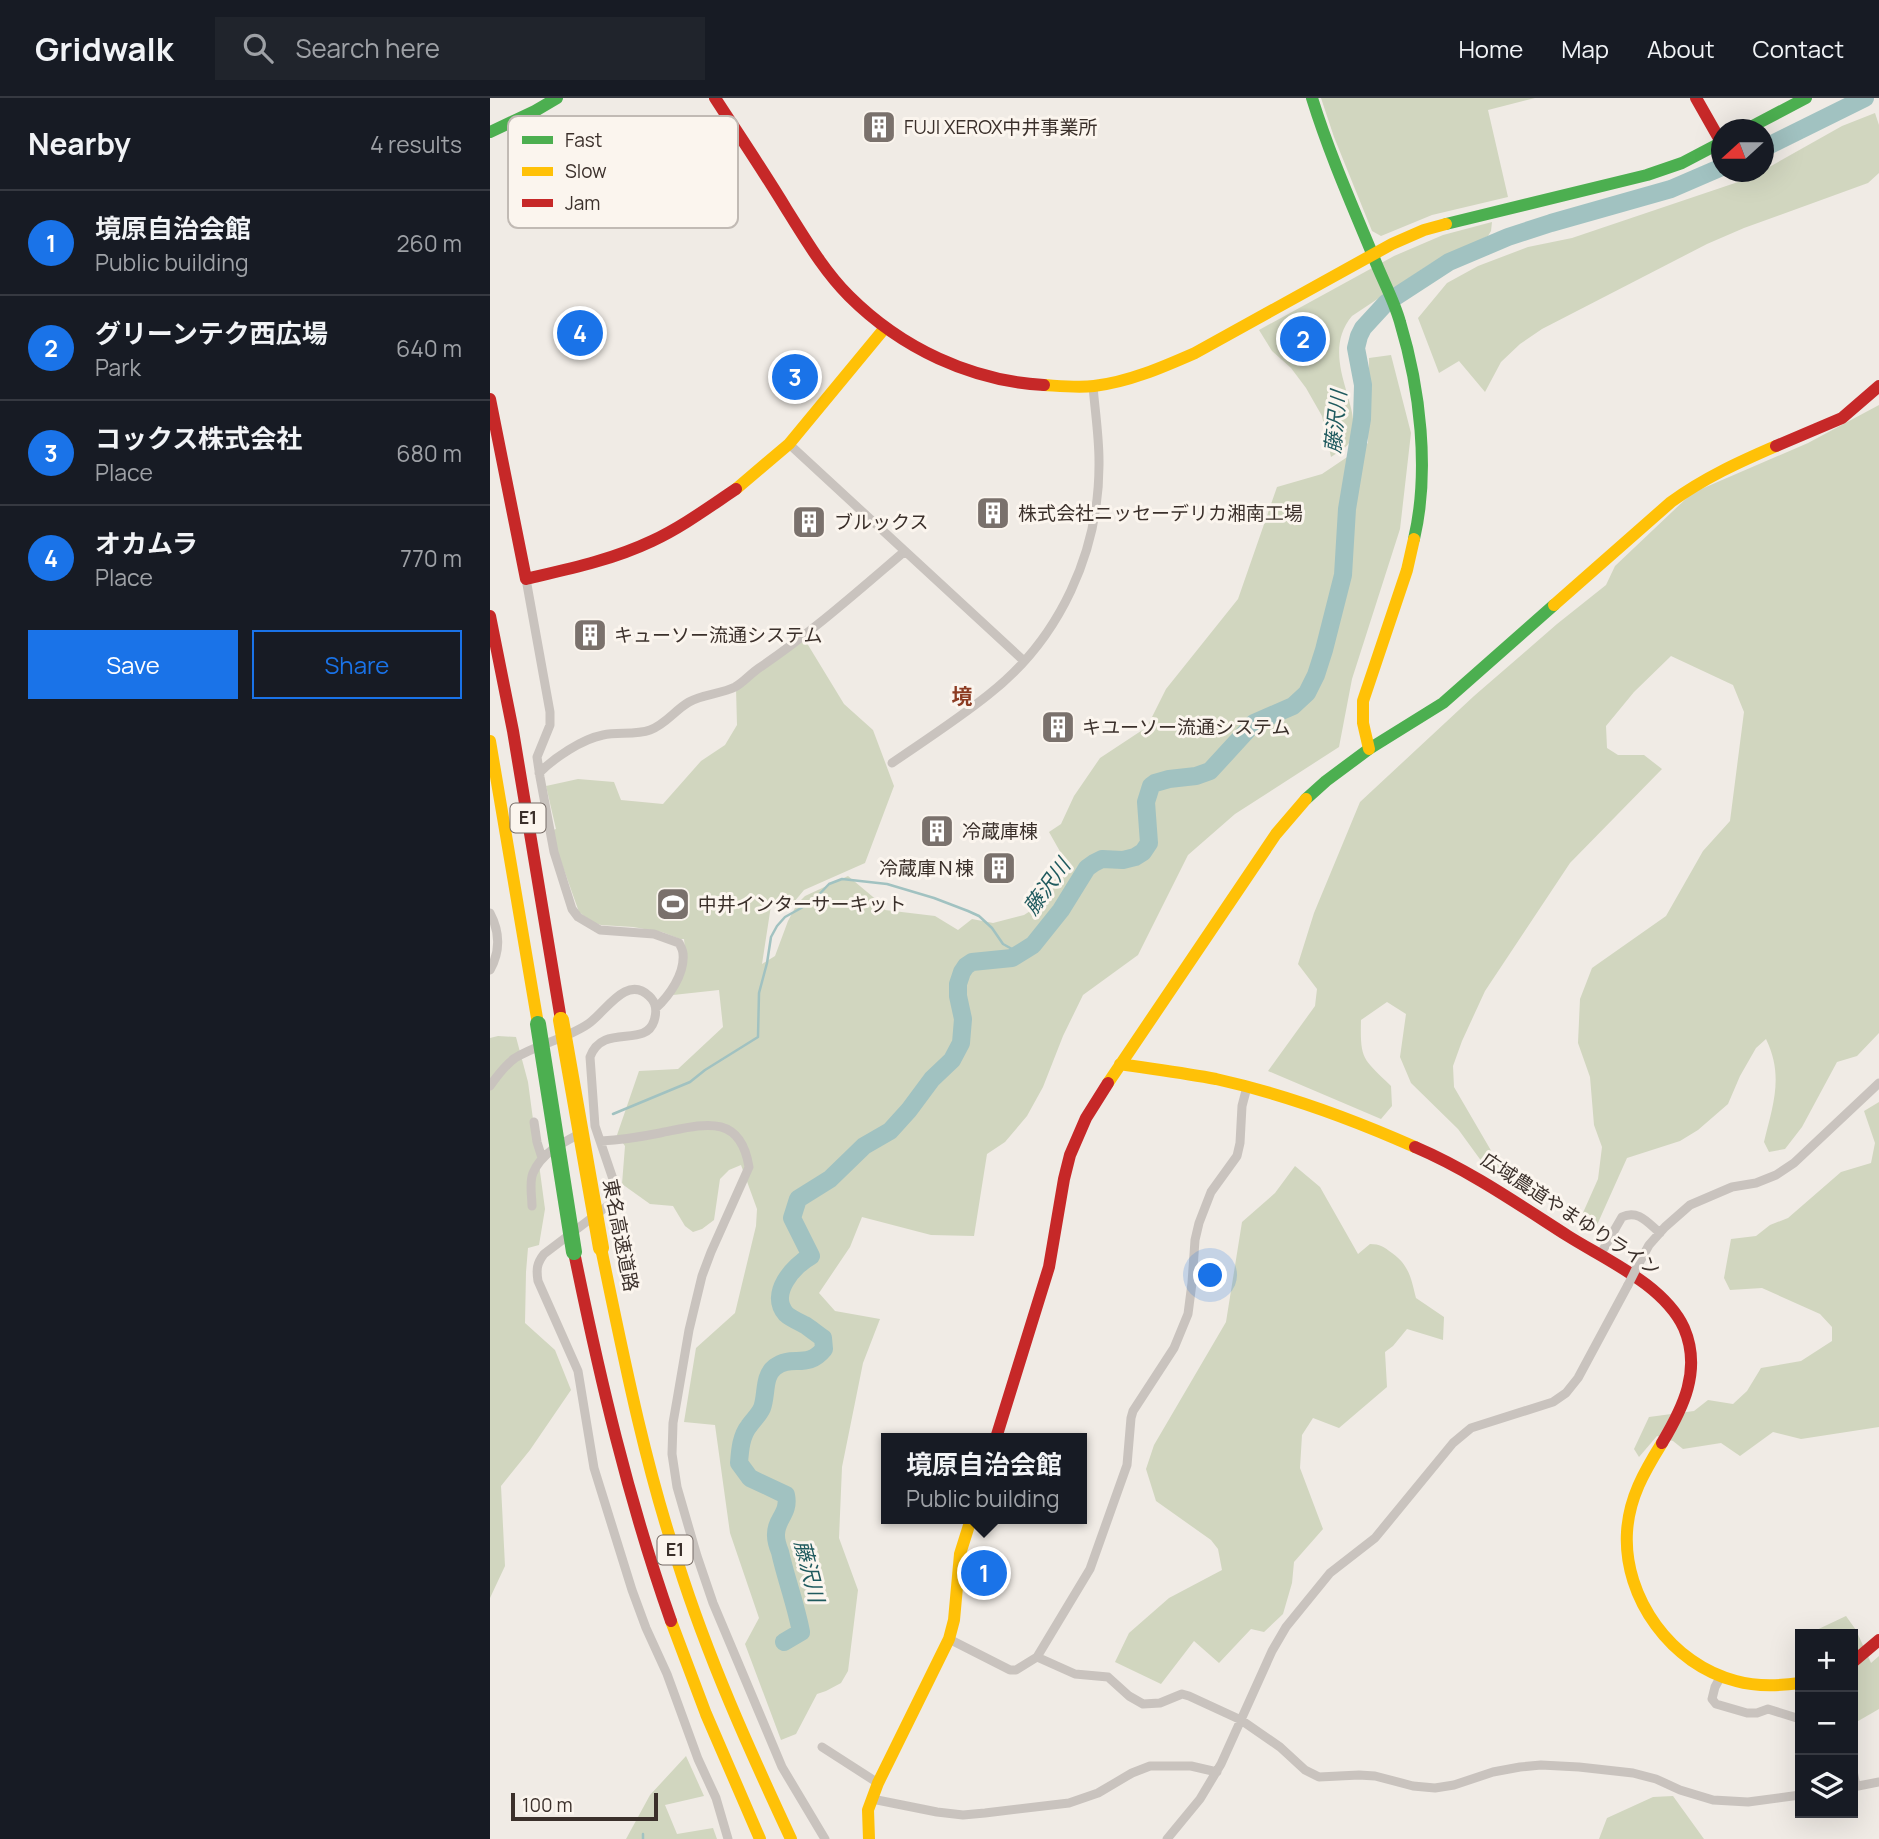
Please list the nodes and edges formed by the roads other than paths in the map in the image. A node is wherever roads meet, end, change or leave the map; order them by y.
1 (557, 98) edge
2 (715, 98) edge
3 (1312, 98) edge
4 (1696, 98) edge
5 (1806, 98) edge
6 (525, 116) edge
7 (727, 116) edge
8 (1766, 119) edge
9 (508, 124) edge
10 (1711, 124) edge
11 (490, 132) edge
12 (738, 133) edge
13 (1711, 147) edge
14 (1376, 262) junction
15 (884, 329) junction
16 (1093, 386) junction
17 (1879, 386) edge
18 (490, 399) edge
19 (789, 444) junction
20 (905, 551) junction
21 (526, 579) junction
22 (490, 616) edge
23 (1024, 661) junction
24 (490, 741) edge
25 (1368, 749) junction
26 (892, 762) dead end
27 (539, 773) junction
28 (490, 913) edge
29 (490, 970) edge
30 (656, 1008) junction
31 (1120, 1064) junction
32 (1879, 1083) edge
33 (490, 1086) edge
34 (1247, 1087) junction
35 (534, 1122) dead end
36 (595, 1126) junction
37 (601, 1141) junction
38 (542, 1158) junction
39 (532, 1206) dead end
40 (1660, 1233) junction
41 (1600, 1255) junction
42 (998, 1433) edge
43 (969, 1524) edge
44 (949, 1639) junction
45 (1879, 1640) edge
46 (1037, 1657) junction
47 (1858, 1658) edge
48 (1720, 1676) junction
49 (1795, 1684) edge
50 (1795, 1717) edge
51 (1241, 1720) junction
52 (822, 1747) dead end
53 (1217, 1772) junction
54 (878, 1783) junction
55 (1879, 1783) edge
56 (1858, 1786) edge
57 (1795, 1796) edge
58 (872, 1799) junction
59 (728, 1839) edge
60 (760, 1839) edge
61 (790, 1839) edge
62 (825, 1839) edge
63 (869, 1839) edge
64 (1167, 1839) edge

1 - 6 main road
2 - 7 main road
3 - 14 main road
4 - 10 main road
5 - 8 main road
9 - 11 main road
12 - 15 main road
13 - 14 main road
14 - 16 main road
14 - 25 main road
15 - 16 main road
15 - 19 main road
16 - 23 street
17 - 25 main road
18 - 21 main road
19 - 20 street
19 - 21 main road
20 - 23 street
20 - 27 street
21 - 27 street
22 - 61 main road, 東名高速道路 / E1, bridge
23 - 26 street
24 - 60 main road, E1, bridge
25 - 31 main road
27 - 30 street
28 - 29 street
30 - 33 street
30 - 36 street
31 - 34 main road, 広域農道やまゆりライン
31 - 42 main road
32 - 40 street
34 - 41 main road, 広域農道やまゆりライン
34 - 46 street
35 - 38 street
36 - 37 street
36 - 38 street
37 - 59 street
37 - 62 street
38 - 39 street
40 - 41 street
40 - 51 street, bridge
41 - 48 main road, 広域農道やまゆりライン
43 - 44 main road
44 - 46 street
44 - 54 main road
45 - 47 main road
46 - 51 street
48 - 49 main road, 広域農道やまゆりライン
48 - 50 street
51 - 53 street
51 - 57 street
52 - 54 street
53 - 58 street
53 - 64 street
54 - 58 main road
55 - 56 street
58 - 63 main road

